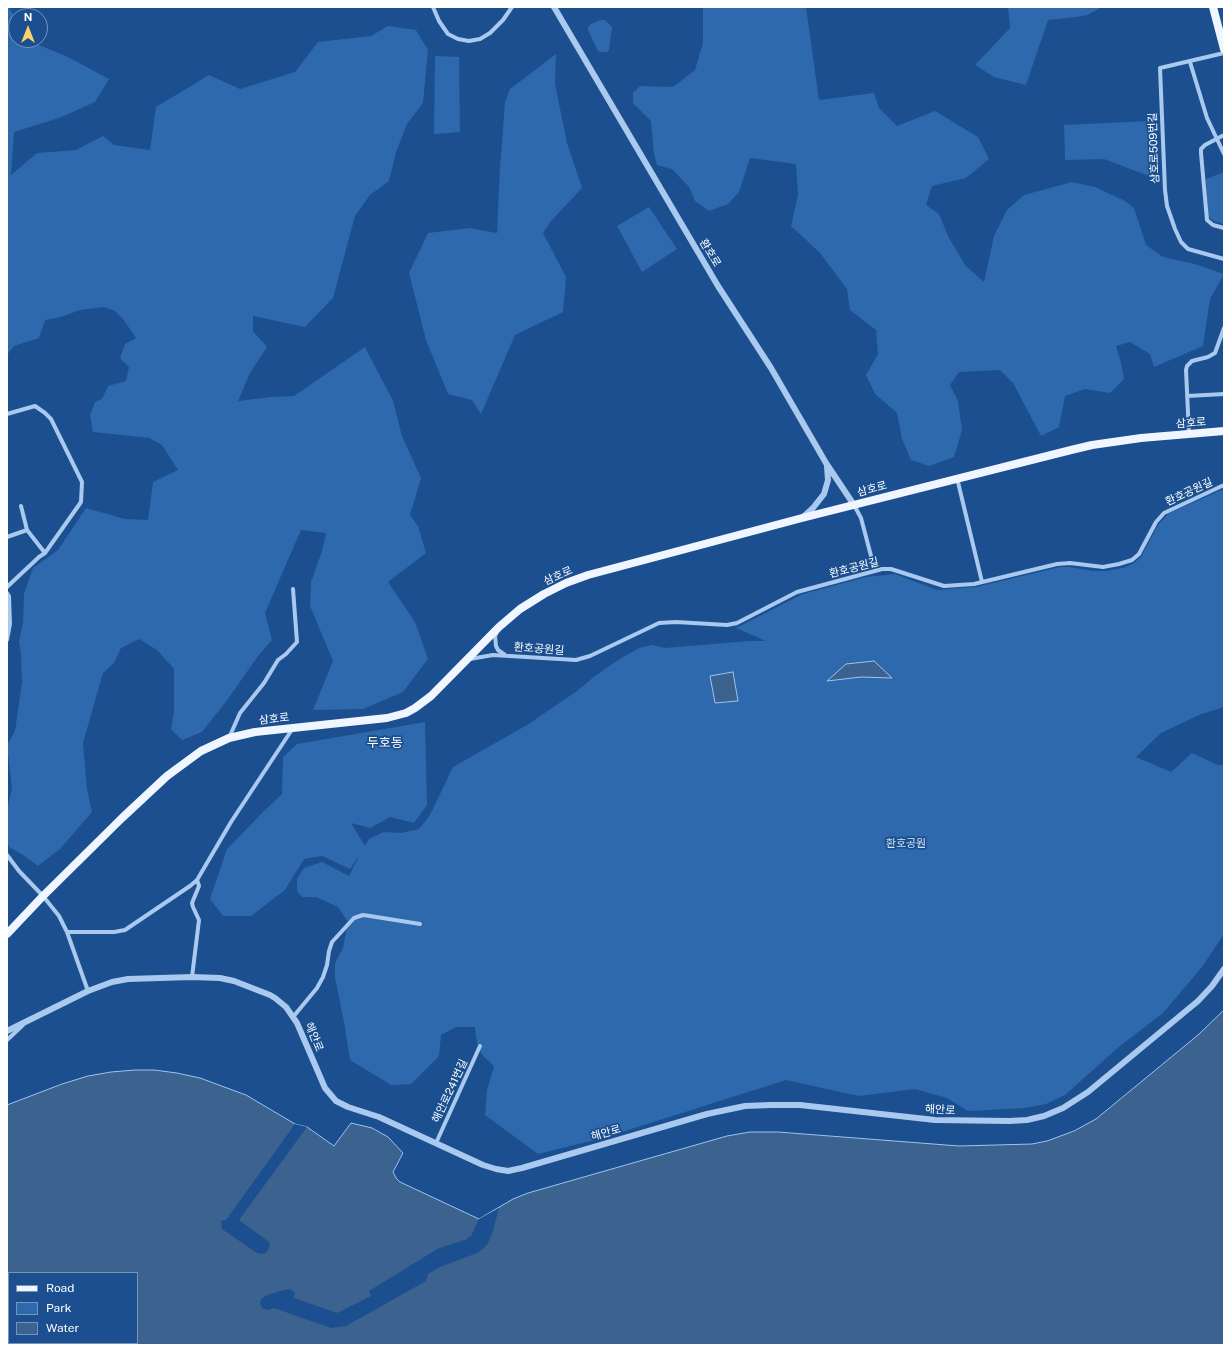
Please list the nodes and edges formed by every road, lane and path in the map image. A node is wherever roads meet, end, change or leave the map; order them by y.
1 (433, 7) edge
2 (512, 7) edge
3 (554, 7) edge
4 (1213, 7) edge
5 (1224, 49) edge
6 (1224, 53) edge
7 (1190, 62) junction
8 (1224, 135) edge
9 (1216, 139) junction
10 (1224, 154) edge
11 (1224, 228) edge
12 (1224, 259) edge
13 (1224, 328) edge
14 (1224, 394) edge
15 (1187, 396) junction
16 (7, 414) edge
17 (1224, 431) edge
18 (1189, 434) junction
19 (826, 463) junction
20 (956, 478) junction
21 (1224, 485) edge
22 (854, 505) junction
23 (21, 506) dead end
24 (802, 518) junction
25 (27, 530) junction
26 (7, 537) edge
27 (46, 553) junction
28 (875, 571) junction
29 (982, 582) junction
30 (7, 587) edge
31 (293, 589) dead end
32 (7, 593) edge
33 (499, 627) junction
34 (7, 640) edge
35 (507, 655) junction
36 (468, 659) junction
37 (293, 728) junction
38 (229, 738) junction
39 (7, 855) edge
40 (197, 880) junction
41 (43, 896) junction
42 (420, 924) dead end
43 (67, 932) junction
44 (7, 934) edge
45 (1224, 969) edge
46 (192, 977) junction
47 (88, 991) junction
48 (293, 1017) junction
49 (26, 1022) junction
50 (7, 1031) edge
51 (7, 1040) edge
52 (480, 1046) dead end
53 (436, 1143) junction

1 - 2 street
3 - 19 street, 환호로
4 - 5 main road
6 - 7 street, 삼호로509번길
7 - 9 street
7 - 12 street, 삼호로509번길
8 - 9 street
9 - 10 street
9 - 11 street
13 - 15 street
14 - 15 street
15 - 18 street
16 - 27 street
17 - 18 main road, 삼호로
18 - 20 main road, 삼호로
19 - 22 street, 환호로
19 - 24 street
20 - 22 main road, 삼호로
20 - 29 street
21 - 29 street, 환호공원길
22 - 24 main road, 삼호로
22 - 28 street
23 - 25 street
24 - 33 main road, 삼호로
25 - 26 street
25 - 27 street
27 - 30 street
28 - 29 street, 환호공원길
28 - 35 street, 환호공원길
31 - 38 street
32 - 34 street
33 - 35 street
33 - 36 main road, 삼호로
35 - 36 street, 환호공원길
36 - 37 main road, 삼호로
37 - 38 main road, 삼호로
37 - 40 street
38 - 41 main road, 삼호로
39 - 41 street
40 - 43 street
40 - 46 street
41 - 43 street
41 - 44 main road, 삼호로
42 - 48 street
43 - 47 street
45 - 53 street, 해안로
46 - 47 street, 해안로
46 - 48 street, 해안로
47 - 49 street, 해안로
48 - 53 street, 해안로
49 - 50 street, 해안로
49 - 51 street, 해안로
52 - 53 street, 해안로241번길

